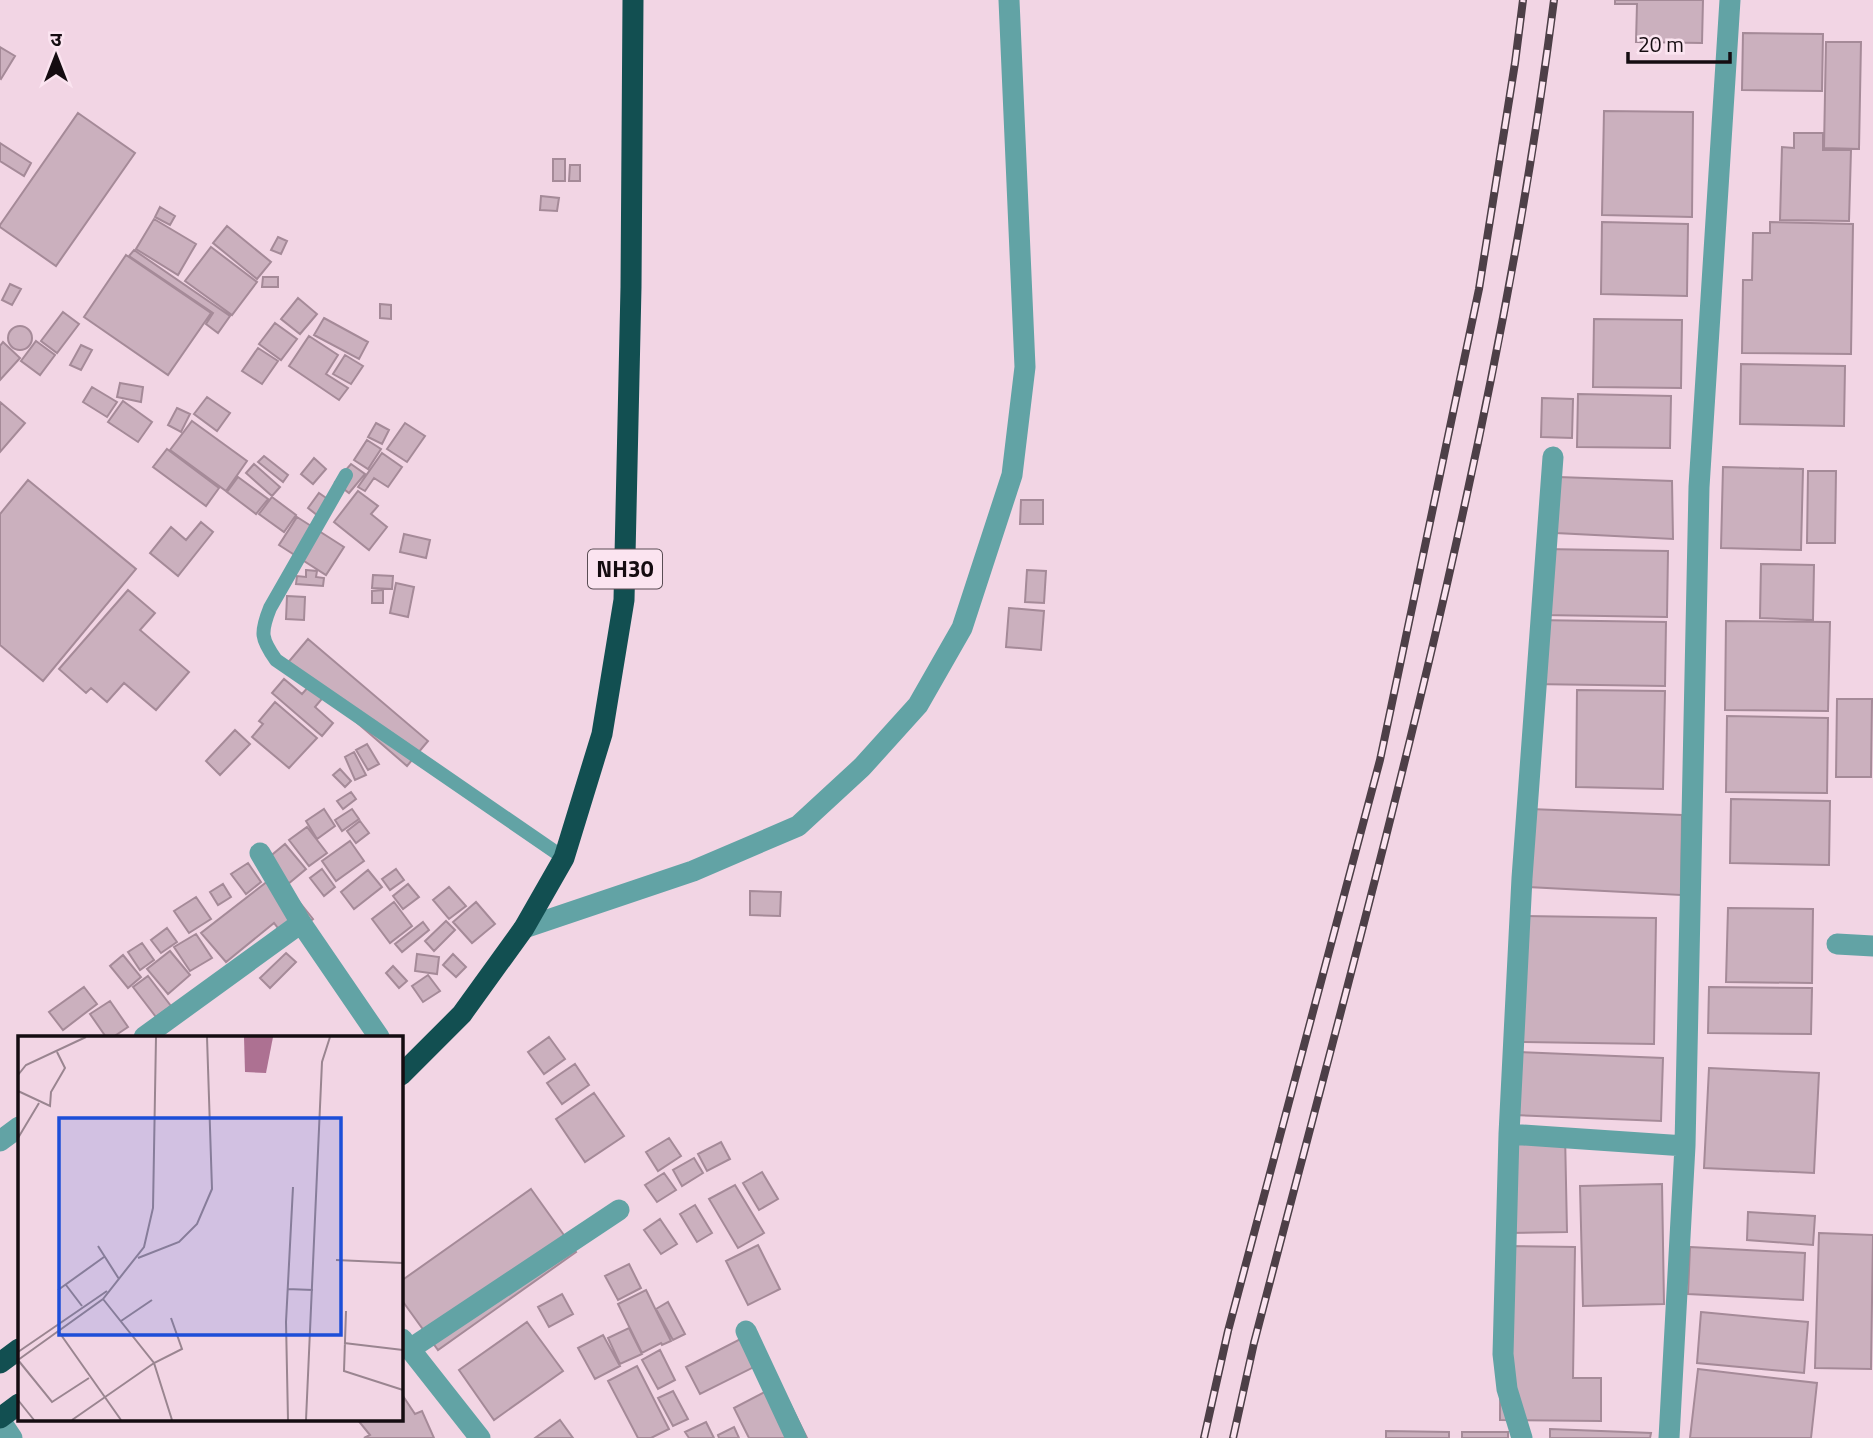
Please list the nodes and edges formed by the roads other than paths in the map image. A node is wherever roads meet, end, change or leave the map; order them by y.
1 (633, 0) edge
2 (1009, 0) edge
3 (1730, 0) edge
4 (1553, 457) dead end
5 (346, 475) dead end
6 (260, 853) dead end
7 (564, 858) junction
8 (302, 923) junction
9 (524, 929) junction
10 (1838, 944) dead end
11 (1873, 946) edge
12 (145, 1036) edge
13 (378, 1036) edge
14 (402, 1072) edge
15 (18, 1128) edge
16 (1509, 1134) junction
17 (0, 1141) edge
18 (1685, 1146) junction
19 (619, 1210) dead end
20 (746, 1331) dead end
21 (405, 1343) edge
22 (18, 1350) edge
23 (0, 1363) edge
24 (18, 1405) edge
25 (0, 1419) edge
26 (12, 1438) edge
27 (480, 1438) edge
28 (796, 1438) edge
29 (1522, 1438) edge
30 (1669, 1438) edge

1 - 7 highway, NH30
2 - 9 street
3 - 18 street
4 - 16 street
5 - 7 lane
6 - 8 street
7 - 9 highway, NH30
8 - 12 street
8 - 13 street
9 - 14 highway, NH30
10 - 11 street
15 - 17 street
16 - 18 street
16 - 29 street
18 - 30 street
19 - 21 street
20 - 28 street
21 - 27 street
22 - 23 highway
24 - 25 highway
25 - 26 street

